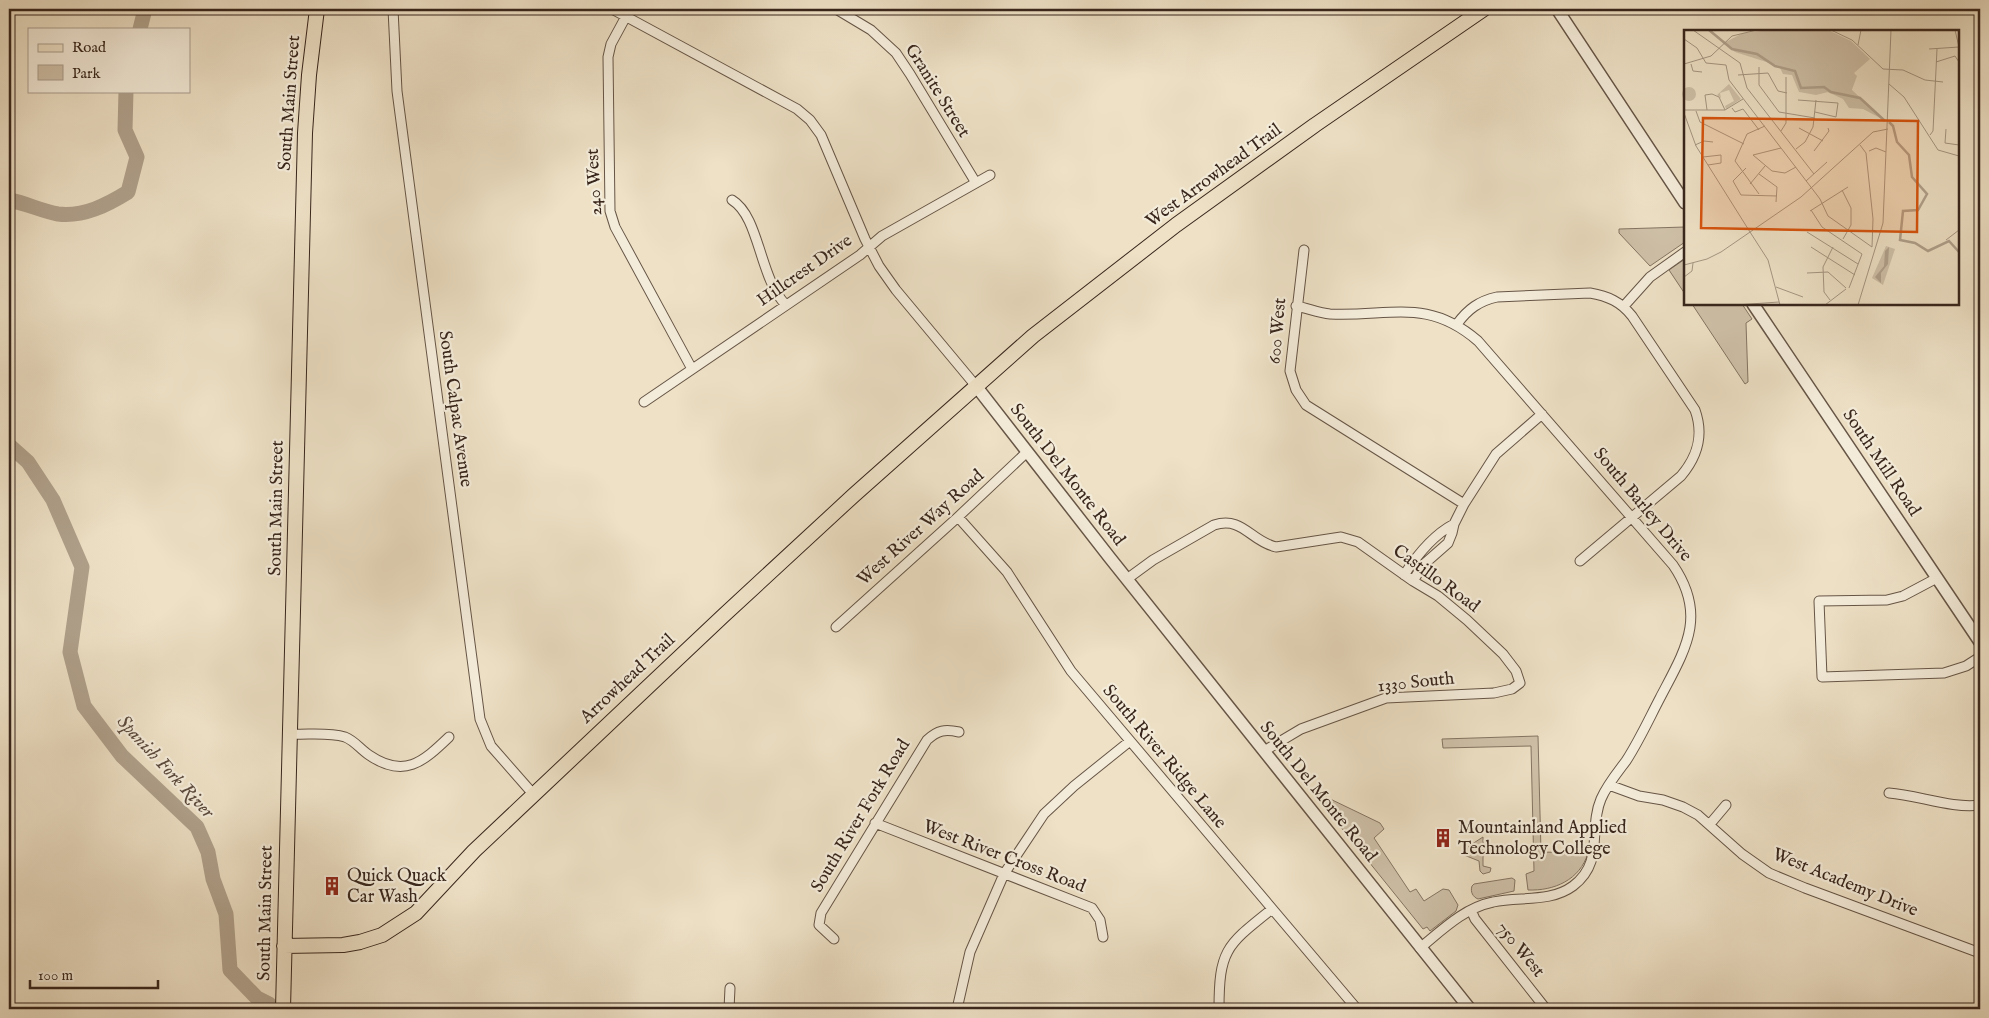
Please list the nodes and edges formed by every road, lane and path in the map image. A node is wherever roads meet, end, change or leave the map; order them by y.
1 (317, 9) edge
2 (393, 9) edge
3 (612, 9) edge
4 (836, 9) edge
5 (1484, 9) edge
6 (1557, 9) edge
7 (628, 12) edge
8 (848, 12) edge
9 (990, 175) dead end
10 (976, 183) junction
11 (732, 200) dead end
12 (1684, 201) edge
13 (869, 247) junction
14 (1304, 250) dead end
15 (1684, 253) edge
16 (786, 305) junction
17 (1754, 305) edge
18 (1296, 306) junction
19 (1624, 306) junction
20 (1457, 324) junction
21 (692, 369) junction
22 (976, 386) junction
23 (644, 402) dead end
24 (1542, 414) junction
25 (1027, 452) junction
26 (1464, 504) junction
27 (958, 517) junction
28 (1632, 517) junction
29 (1454, 524) junction
30 (1580, 561) dead end
31 (1404, 575) junction
32 (1937, 578) junction
33 (1127, 579) junction
34 (1413, 581) junction
35 (836, 627) dead end
36 (1980, 642) edge
37 (1980, 657) edge
38 (1520, 683) joint
39 (959, 732) dead end
40 (291, 734) junction
41 (449, 737) dead end
42 (1130, 741) junction
43 (1264, 752) junction
44 (1608, 785) junction
45 (1889, 793) dead end
46 (534, 795) junction
47 (1980, 804) edge
48 (1726, 805) dead end
49 (875, 823) junction
50 (1710, 824) junction
51 (1004, 874) junction
52 (1272, 908) junction
53 (1471, 910) junction
54 (1103, 937) dead end
55 (834, 939) dead end
56 (284, 946) junction
57 (1420, 948) junction
58 (1980, 953) edge
59 (730, 988) dead end
60 (283, 1009) edge
61 (729, 1009) edge
62 (957, 1009) edge
63 (1219, 1009) edge
64 (1356, 1009) edge
65 (1470, 1009) edge
66 (1546, 1009) edge

1 - 40 main road, South Main Street
2 - 46 street, South Calpac Avenue
3 - 7 street, South Del Monte Road
4 - 8 street, Granite Street
5 - 22 main road, West Arrowhead Trail
6 - 12 street
7 - 13 street, South Del Monte Road
7 - 21 street, 240 West
8 - 10 street, Granite Street
9 - 10 street, Hillcrest Drive
10 - 13 street, Hillcrest Drive
11 - 16 street
13 - 16 street, Hillcrest Drive
13 - 22 street, South Del Monte Road
14 - 18 street, 600 West
15 - 19 street
16 - 21 street, Hillcrest Drive
17 - 32 street, South Mill Road
18 - 20 street, South Barley Drive
18 - 26 street, 600 West
19 - 20 street
19 - 28 street
20 - 24 street, South Barley Drive
21 - 23 street, Hillcrest Drive
22 - 25 street, South Del Monte Road
22 - 46 main road, Arrowhead Trail
24 - 26 street
24 - 28 street, South Barley Drive
25 - 27 street, West River Way Road
25 - 33 street, South Del Monte Road
26 - 29 street
27 - 35 street, West River Way Road
27 - 42 street, South River Ridge Lane
28 - 30 street
28 - 44 street, South Barley Drive
29 - 31 street
29 - 34 street
31 - 33 street, Castillo Road
31 - 34 street, Castillo Road
32 - 36 street, South Mill Road
32 - 37 street
33 - 43 street, South Del Monte Road
34 - 38 street, Castillo Road
38 - 43 street, 1330 South
39 - 49 street, South River Fork Road
40 - 41 street
40 - 56 main road, South Main Street
42 - 51 street
42 - 52 street, South River Ridge Lane
43 - 57 street, South Del Monte Road
44 - 50 street, West Academy Drive
44 - 53 street, South Barley Drive
45 - 47 street
46 - 56 main road, Arrowhead Trail
48 - 50 street
49 - 51 street, West River Cross Road
49 - 55 street, South River Fork Road
50 - 58 street, West Academy Drive
51 - 54 street, West River Cross Road
51 - 62 street
52 - 63 street
52 - 64 street, South River Ridge Lane
53 - 57 street
53 - 66 street, 750 West
56 - 60 main road, South Main Street
57 - 65 street, South Del Monte Road
59 - 61 street

